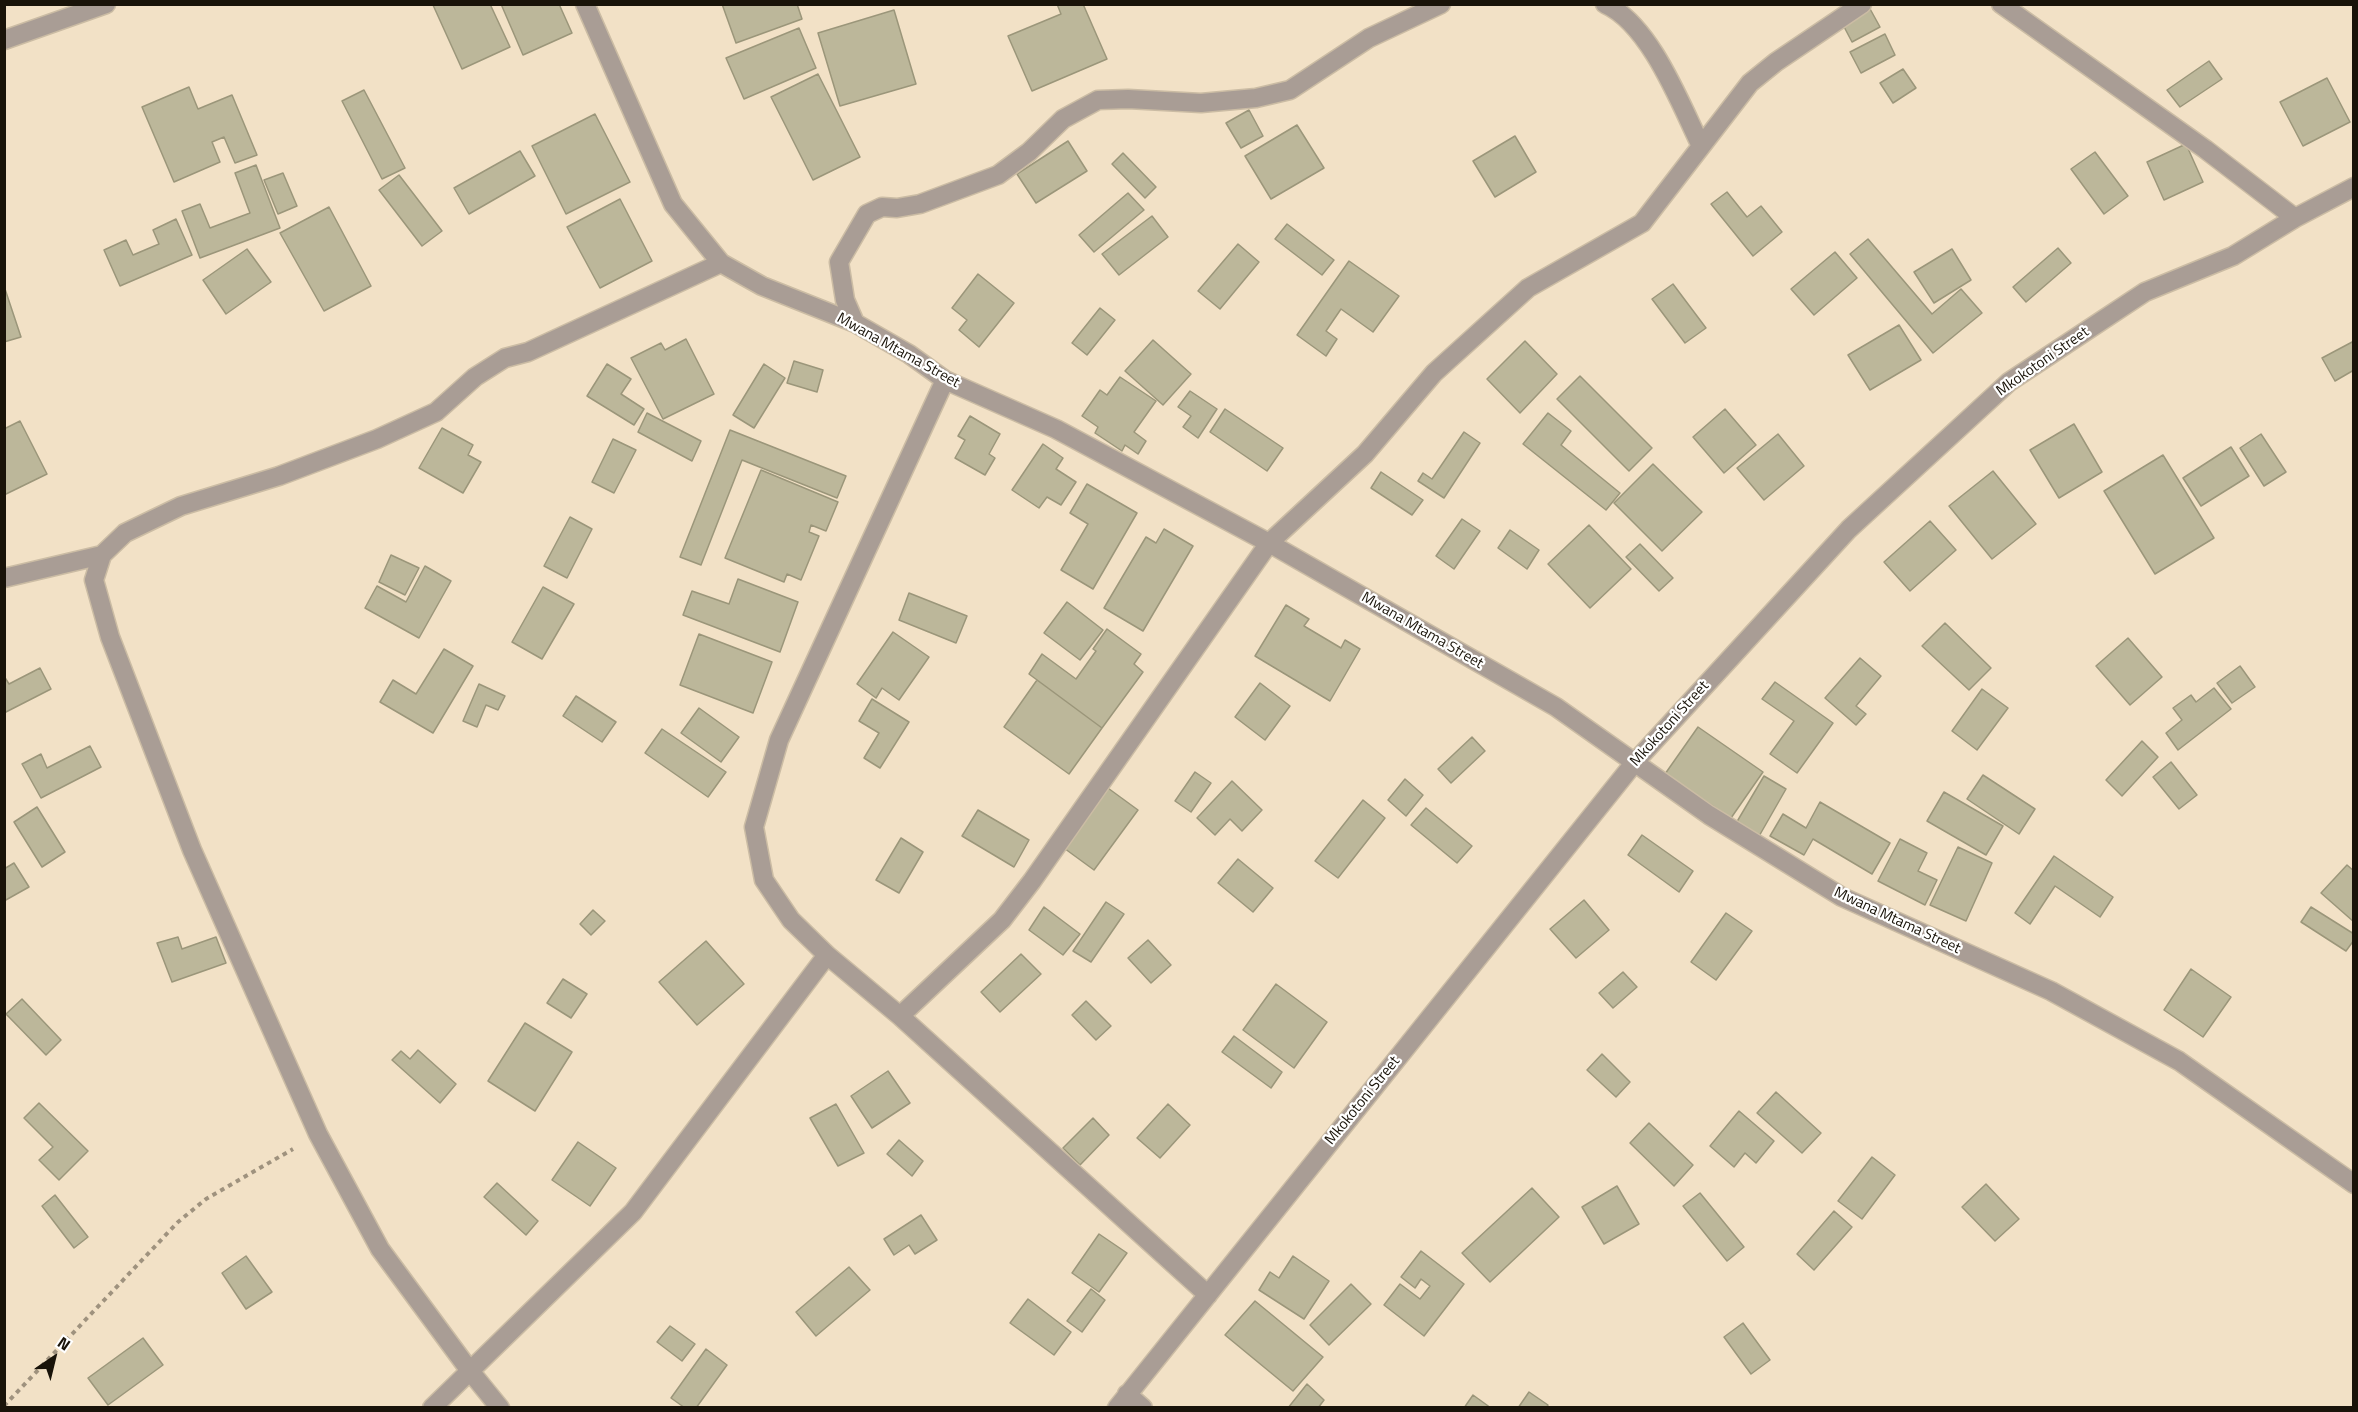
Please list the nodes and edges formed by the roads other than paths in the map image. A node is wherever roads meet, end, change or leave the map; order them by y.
1 (106, 4) edge
2 (585, 4) edge
3 (1442, 4) edge
4 (1605, 4) edge
5 (1862, 4) edge
6 (2001, 4) edge
7 (4, 40) edge
8 (1701, 146) junction
9 (2354, 188) edge
10 (2295, 218) junction
11 (721, 262) junction
12 (855, 323) junction
13 (945, 380) junction
14 (1269, 543) junction
15 (102, 555) junction
16 (4, 578) edge
17 (1635, 762) junction
18 (827, 955) junction
19 (900, 1016) junction
20 (2354, 1184) edge
21 (1208, 1295) junction
22 (470, 1371) junction
23 (1122, 1401) edge
24 (432, 1407) edge
25 (500, 1407) edge
26 (1143, 1407) edge

1 - 7 street
2 - 11 street, Mwana Mtama Street
3 - 12 street
4 - 8 street
5 - 8 street
6 - 10 street
8 - 14 street
9 - 10 street, Mkokotoni Street
10 - 17 street, Mkokotoni Street
11 - 12 street, Mwana Mtama Street
11 - 15 street
12 - 13 street, Mwana Mtama Street
13 - 14 street, Mwana Mtama Street
13 - 18 street
14 - 17 street, Mwana Mtama Street
14 - 19 street
15 - 16 street
15 - 22 street
17 - 20 street, Mwana Mtama Street
17 - 21 street, Mkokotoni Street
18 - 19 street
18 - 22 street
19 - 21 street
21 - 23 street, Mkokotoni Street
22 - 24 street
22 - 25 street
23 - 26 street

